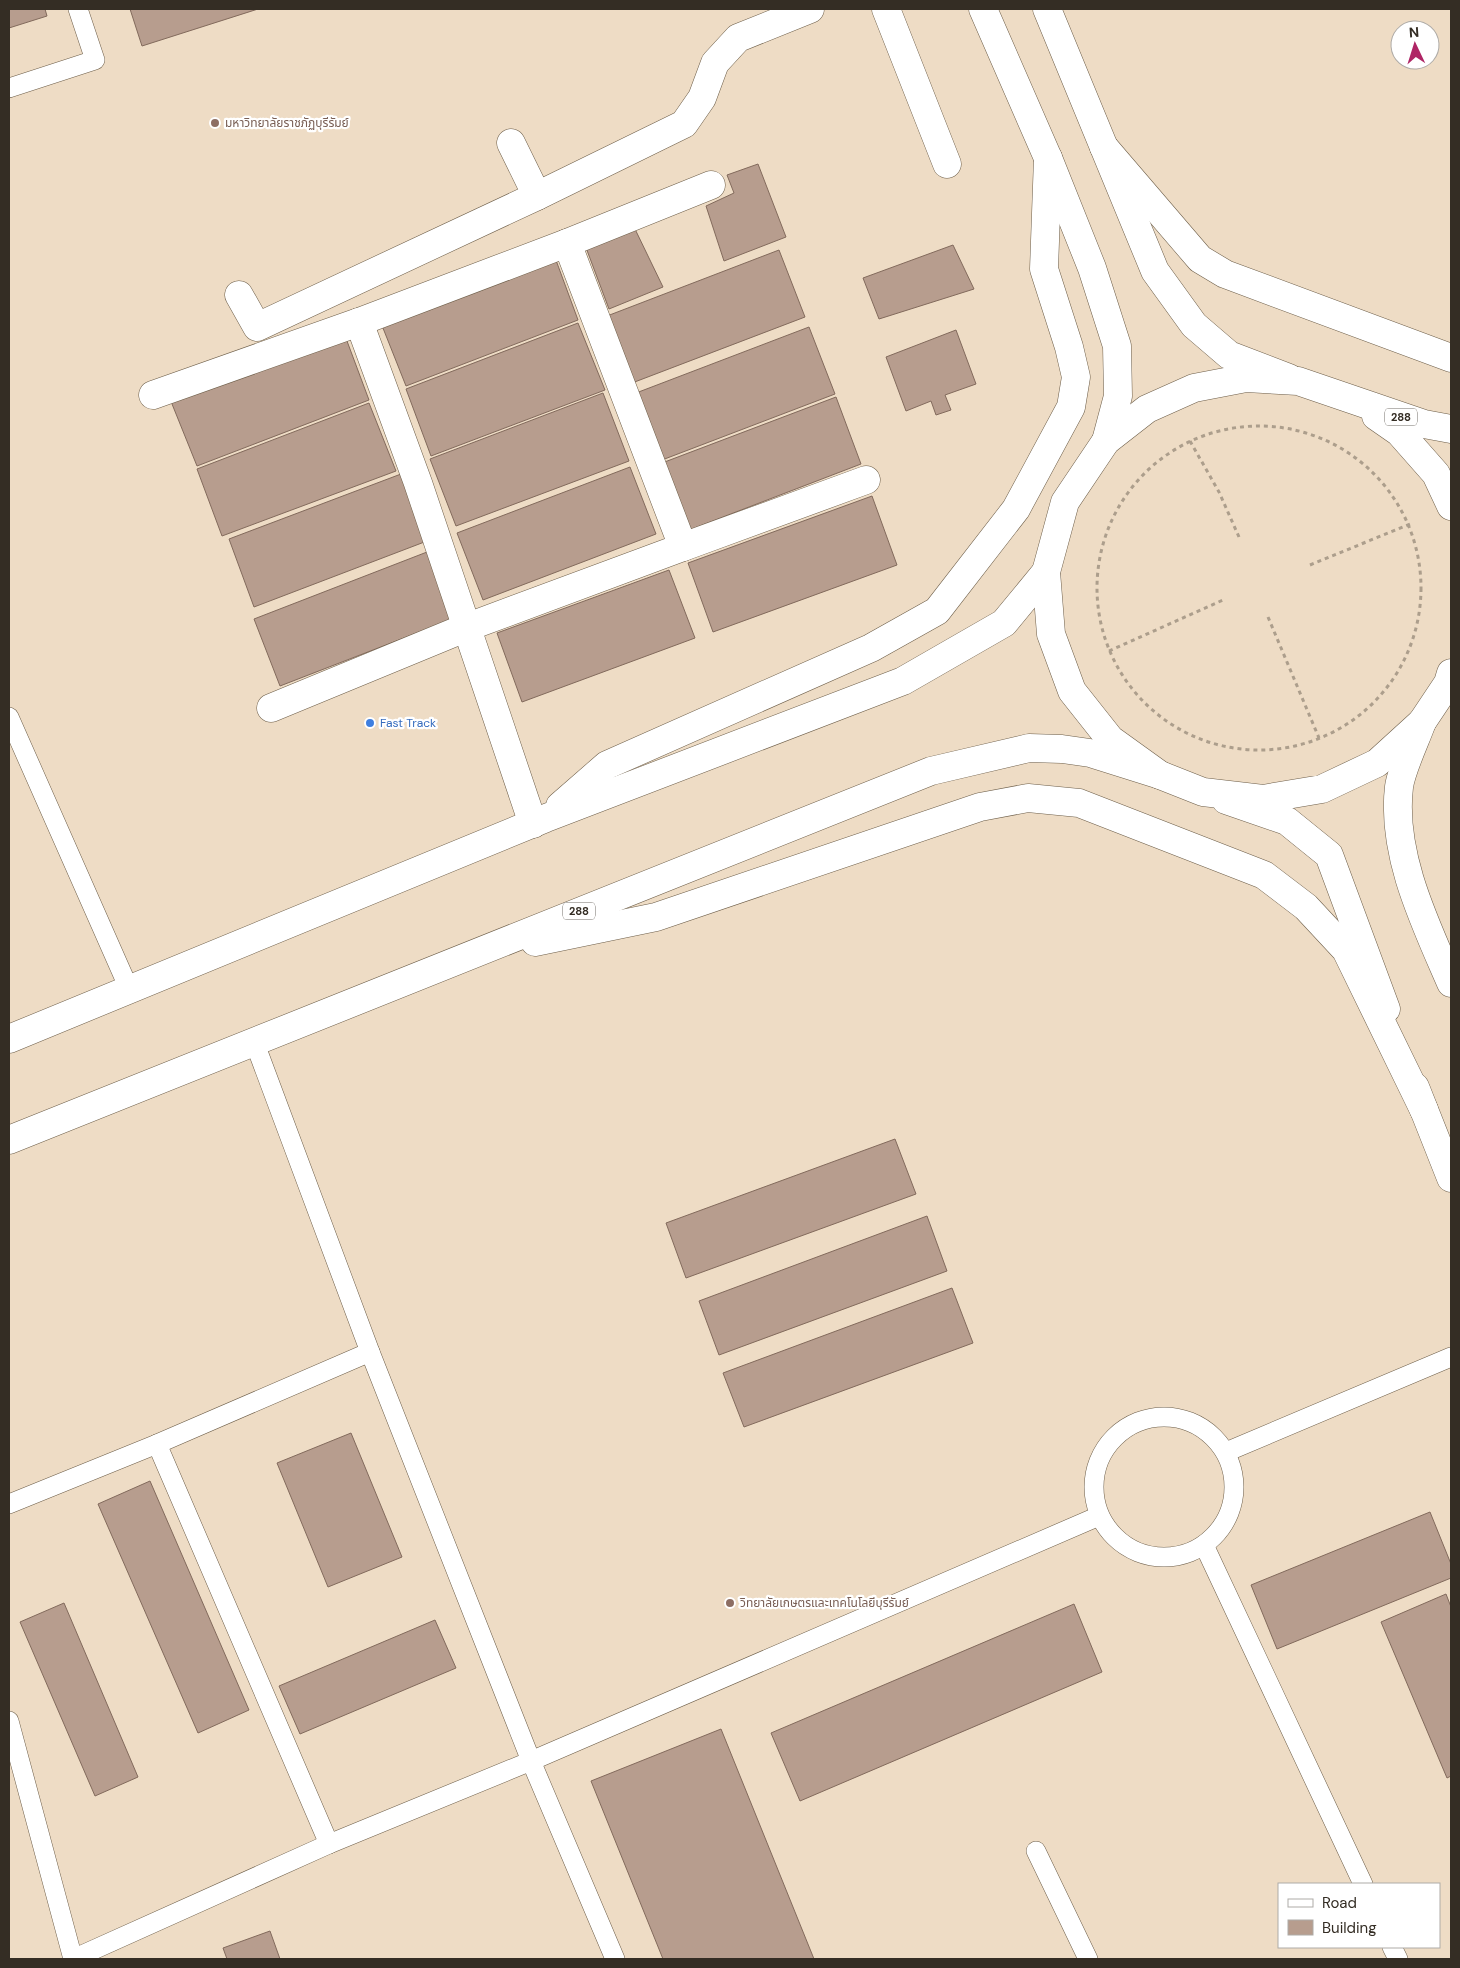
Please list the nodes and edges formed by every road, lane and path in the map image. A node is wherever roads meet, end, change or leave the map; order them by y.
1 (78, 9) edge
2 (810, 9) edge
3 (886, 9) edge
4 (982, 9) edge
5 (1047, 9) edge
6 (9, 88) edge
7 (511, 143) dead end
8 (1104, 146) junction
9 (1048, 158) junction
10 (947, 164) dead end
11 (711, 185) dead end
12 (537, 196) junction
13 (567, 243) junction
14 (239, 295) dead end
15 (359, 322) junction
16 (1451, 358) edge
17 (1298, 382) junction
18 (152, 395) dead end
19 (1352, 400) junction
20 (1451, 429) edge
21 (1190, 440) junction
22 (1106, 441) junction
23 (866, 480) dead end
24 (1451, 506) edge
25 (1410, 524) junction
26 (1239, 537) dead end
27 (683, 547) junction
28 (1310, 565) dead end
29 (1046, 572) junction
30 (1223, 600) dead end
31 (1268, 617) dead end
32 (466, 628) junction
33 (1109, 651) junction
34 (1451, 673) edge
35 (271, 708) dead end
36 (9, 717) edge
37 (1422, 722) junction
38 (1319, 738) junction
39 (1160, 776) junction
40 (1203, 792) junction
41 (540, 821) junction
42 (460, 958) junction
43 (1451, 982) edge
44 (130, 991) junction
45 (9, 1039) edge
46 (254, 1041) junction
47 (1424, 1110) junction
48 (9, 1140) edge
49 (1451, 1178) edge
50 (370, 1352) junction
51 (1451, 1357) edge
52 (157, 1444) junction
53 (1226, 1452) junction
54 (9, 1504) edge
55 (1099, 1516) junction
56 (1204, 1545) junction
57 (9, 1721) edge
58 (531, 1761) junction
59 (329, 1844) junction
60 (1036, 1851) dead end
61 (1363, 1883) edge
62 (615, 1959) edge
63 (1088, 1959) edge

1 - 6 lane
2 - 12 main road
3 - 10 main road
4 - 9 main road
5 - 8 main road
7 - 12 main road
8 - 16 main road
8 - 17 main road
9 - 22 main road
9 - 41 main road
11 - 13 main road
12 - 14 main road
13 - 15 main road
13 - 27 main road
15 - 18 main road
15 - 32 main road
17 - 19 main road
17 - 22 main road
19 - 20 main road, 288
19 - 24 main road
21 - 25 path
21 - 26 path
21 - 33 path
22 - 29 main road
23 - 27 main road
25 - 28 path
25 - 38 path
27 - 32 main road
29 - 39 main road
29 - 41 main road
30 - 33 path
31 - 38 path
32 - 35 main road
32 - 41 main road
33 - 38 path
34 - 37 main road
36 - 44 lane
37 - 40 main road
37 - 43 main road
39 - 40 main road
39 - 42 main road, 288
40 - 47 main road
41 - 44 main road
42 - 46 main road, 288
42 - 47 main road
44 - 45 main road
46 - 48 main road, 288
46 - 50 lane
47 - 49 main road
50 - 52 lane
50 - 58 lane
51 - 53 lane
52 - 54 lane
52 - 59 lane
53 - 55 lane
53 - 56 lane
55 - 56 lane
55 - 58 lane
56 - 61 lane
57 - 59 lane
58 - 59 lane
58 - 62 lane
60 - 63 lane

